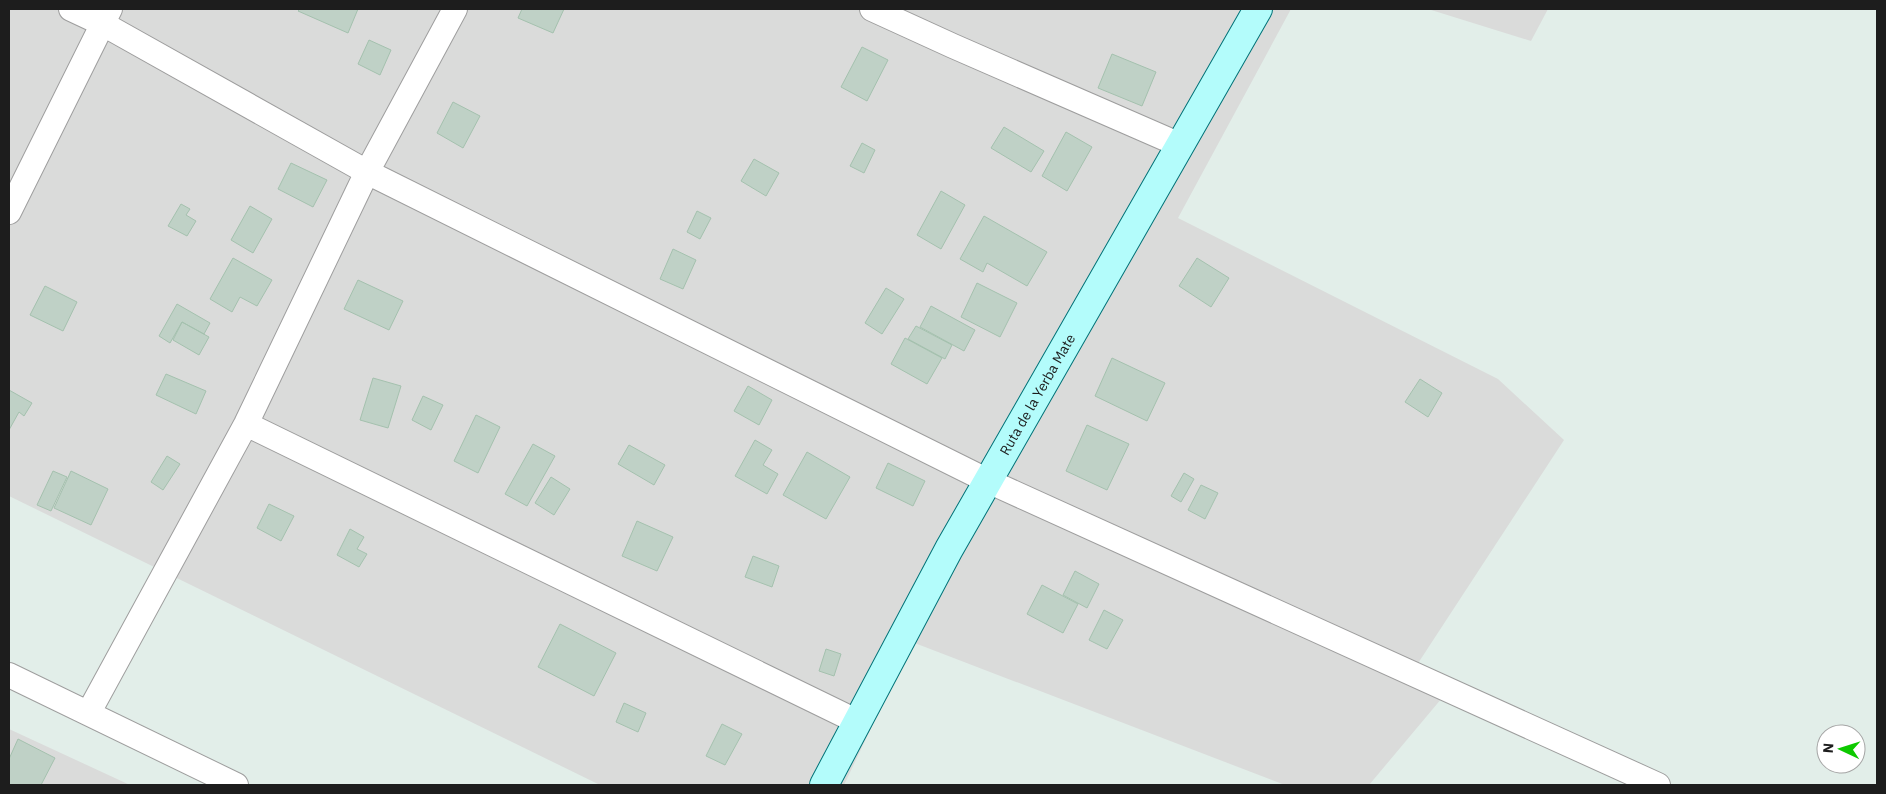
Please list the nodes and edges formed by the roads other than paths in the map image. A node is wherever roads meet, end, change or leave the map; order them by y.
1 (71, 9) edge
2 (455, 9) edge
3 (872, 9) edge
4 (1258, 9) edge
5 (106, 16) edge
6 (1180, 145) junction
7 (367, 172) junction
8 (9, 212) edge
9 (246, 424) junction
10 (988, 480) junction
11 (9, 674) edge
12 (88, 712) junction
13 (856, 721) junction
14 (236, 785) edge
15 (824, 785) edge
16 (1658, 785) edge

1 - 5 street
2 - 7 street
3 - 6 street
4 - 6 main road, Ruta de la Yerba Mate
5 - 7 street
5 - 8 street
6 - 10 main road, Ruta de la Yerba Mate
7 - 9 street
7 - 10 street
9 - 12 street
9 - 13 street
10 - 13 main road, Ruta de la Yerba Mate
10 - 16 street
11 - 12 street
12 - 14 street
13 - 15 main road, Ruta de la Yerba Mate

